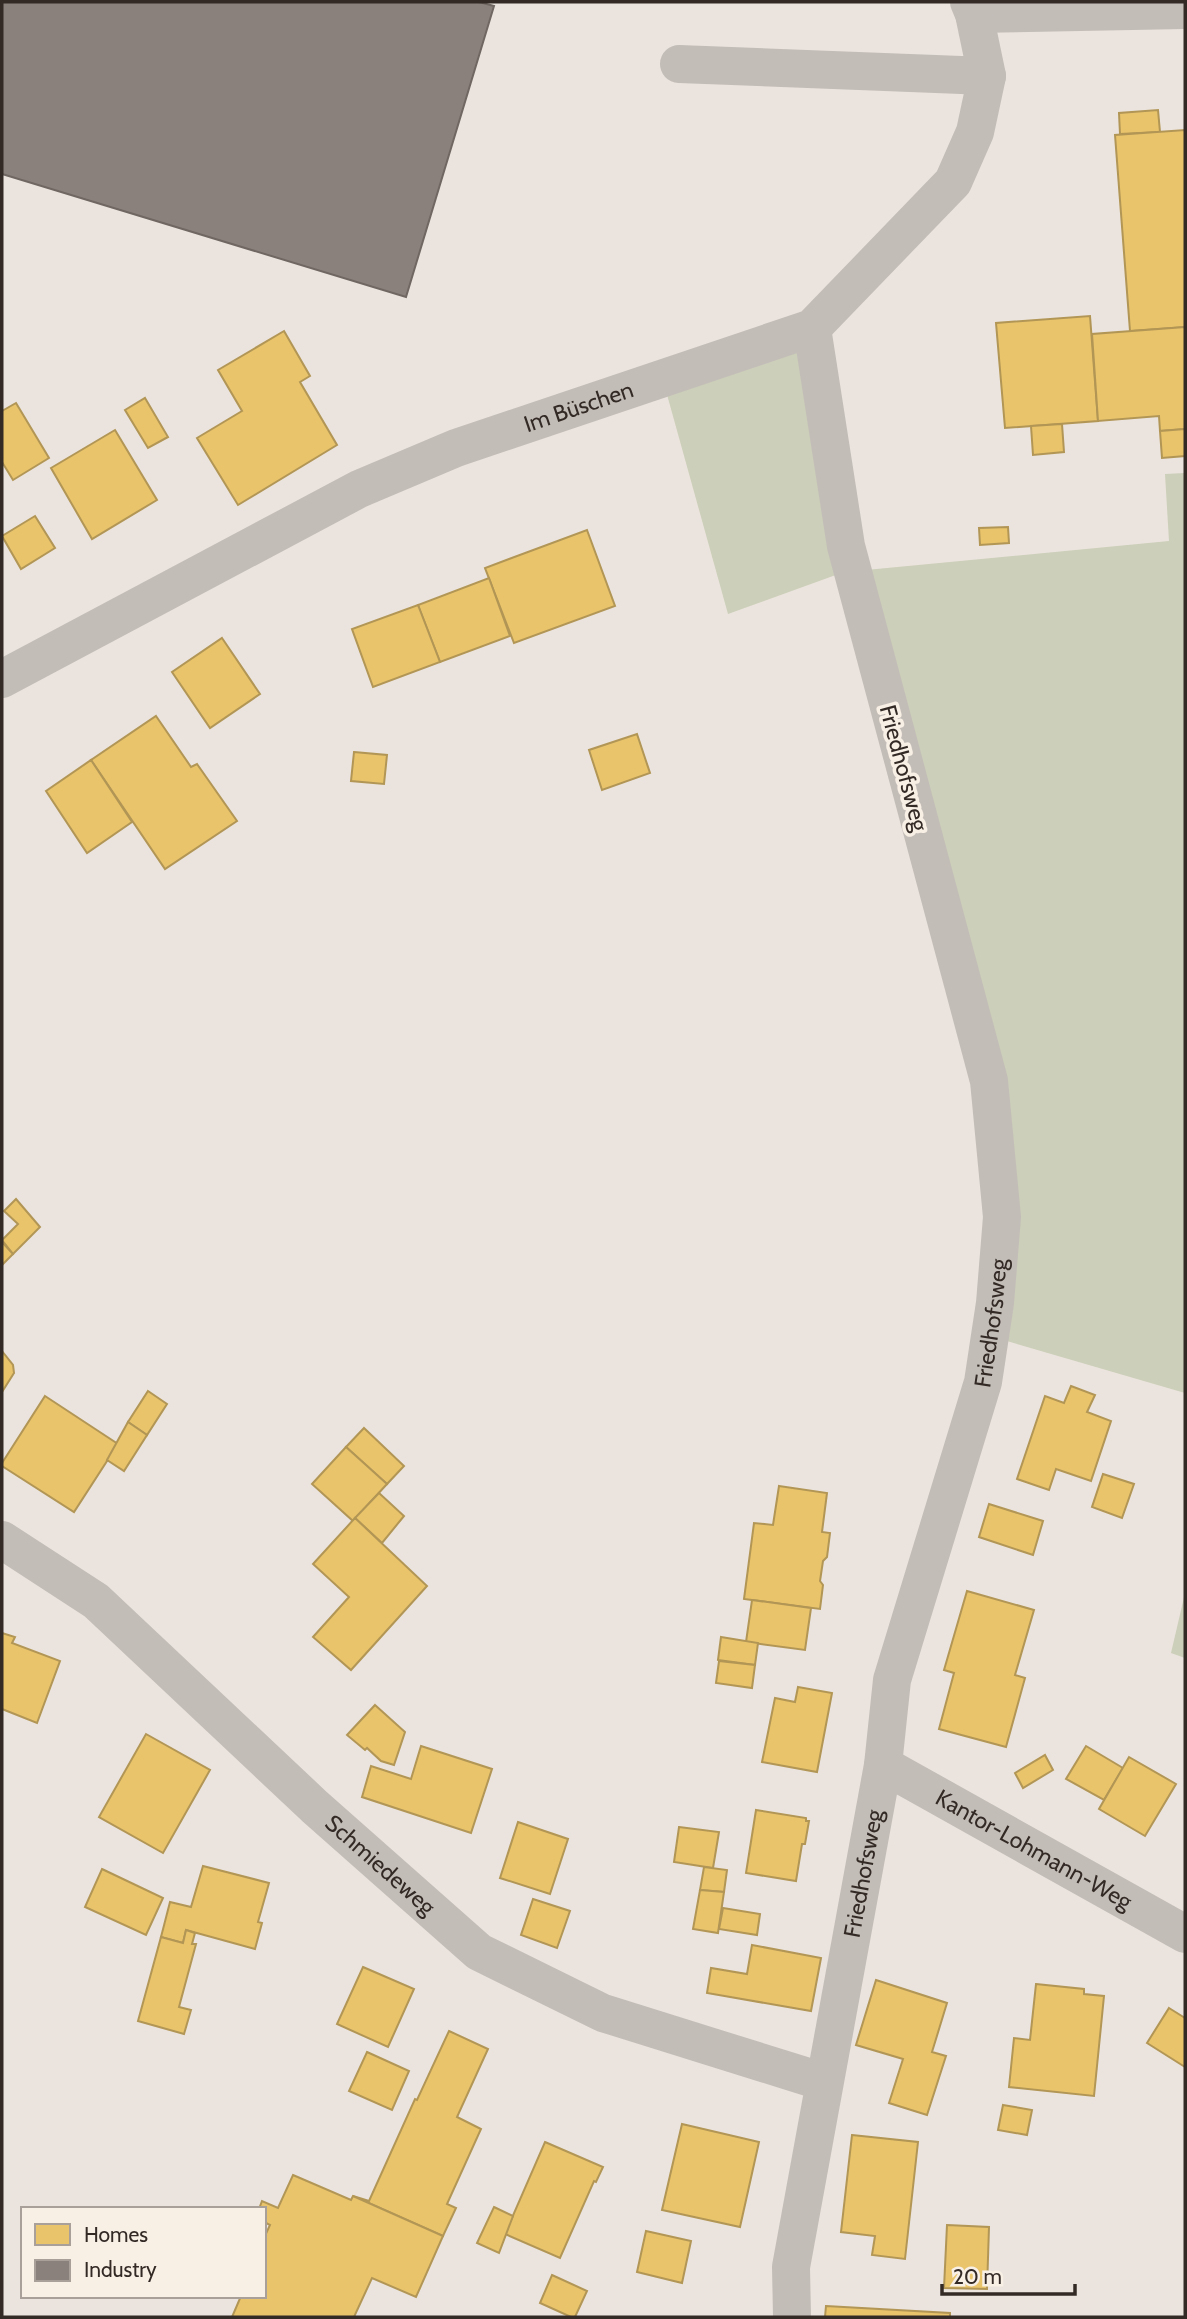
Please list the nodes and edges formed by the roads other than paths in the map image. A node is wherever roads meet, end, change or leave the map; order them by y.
1 (972, 8) edge
2 (1185, 10) edge
3 (679, 64) dead end
4 (987, 76) junction
5 (812, 328) junction
6 (2, 679) edge
7 (2, 1540) edge
8 (883, 1765) junction
9 (1185, 1934) edge
10 (824, 2082) junction
11 (792, 2317) edge

1 - 2 street
1 - 4 street, Im Büschen
3 - 4 street
4 - 5 street, Im Büschen
5 - 6 street, Im Büschen
5 - 8 street, Friedhofsweg
7 - 10 street, Schmiedeweg
8 - 9 street, Kantor-Lohmann-Weg
8 - 10 street, Friedhofsweg
10 - 11 street, Friedhofsweg

